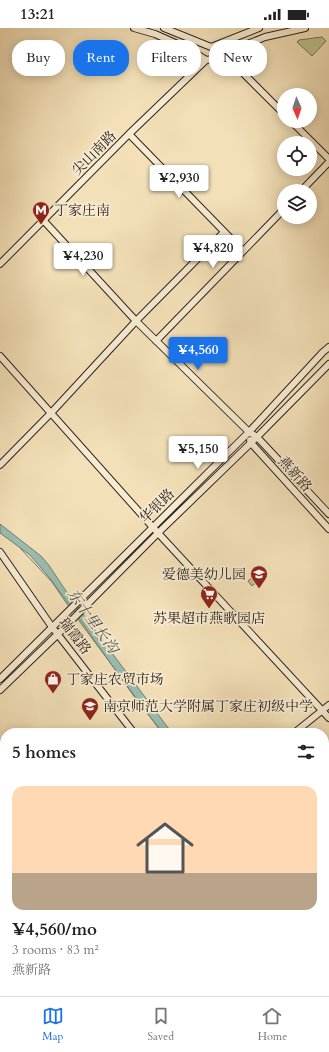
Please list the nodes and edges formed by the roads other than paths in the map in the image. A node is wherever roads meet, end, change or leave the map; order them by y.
1 (134, 28) edge
2 (164, 28) edge
3 (259, 28) edge
4 (305, 28) edge
5 (258, 40) edge
6 (206, 60) junction
7 (209, 60) edge
8 (246, 76) edge
9 (277, 107) edge
10 (298, 128) edge
11 (129, 134) junction
12 (329, 159) edge
13 (329, 162) edge
14 (308, 184) edge
15 (277, 216) edge
16 (44, 221) junction
17 (224, 232) junction
18 (243, 251) junction
19 (0, 264) edge
20 (136, 322) junction
21 (156, 341) junction
22 (329, 347) edge
23 (0, 356) edge
24 (329, 364) edge
25 (51, 413) junction
26 (248, 432) junction
27 (257, 437) junction
28 (251, 443) junction
29 (0, 465) edge
30 (329, 514) edge
31 (153, 527) junction
32 (329, 529) edge
33 (158, 532) junction
34 (0, 552) edge
35 (52, 627) junction
36 (58, 634) junction
37 (0, 679) edge
38 (0, 690) edge
39 (329, 705) edge
40 (322, 710) junction
41 (329, 718) edge
42 (130, 728) edge
43 (300, 728) edge

1 - 6 street
2 - 3 street
4 - 5 street
6 - 7 street
6 - 11 street, 尖山南路
8 - 9 street
10 - 12 street
11 - 16 street, 尖山南路
11 - 17 street
13 - 14 street
15 - 18 street
16 - 19 street, 尖山南路
16 - 20 street, 燕新路
17 - 18 street
17 - 20 street
18 - 21 street
20 - 21 street, 燕新路
20 - 25 street
21 - 26 street, 燕新路
22 - 26 street, 华银路
23 - 25 street
24 - 27 street, 华银路
25 - 29 street
25 - 31 street
26 - 27 street, 燕新路
26 - 28 street, 燕新路
26 - 31 street, 华银路
27 - 28 street, 华银路
27 - 30 street, 燕新路
28 - 32 street, 燕新路
28 - 33 street, 华银路
31 - 33 street
31 - 35 street, 华银路
33 - 36 street, 华银路
33 - 40 street
34 - 35 street, 瑞霞路
35 - 36 street, 瑞霞路
35 - 37 street, 华银路
36 - 38 street, 华银路
36 - 42 street, 瑞霞路
39 - 40 street
40 - 41 street
40 - 43 street

